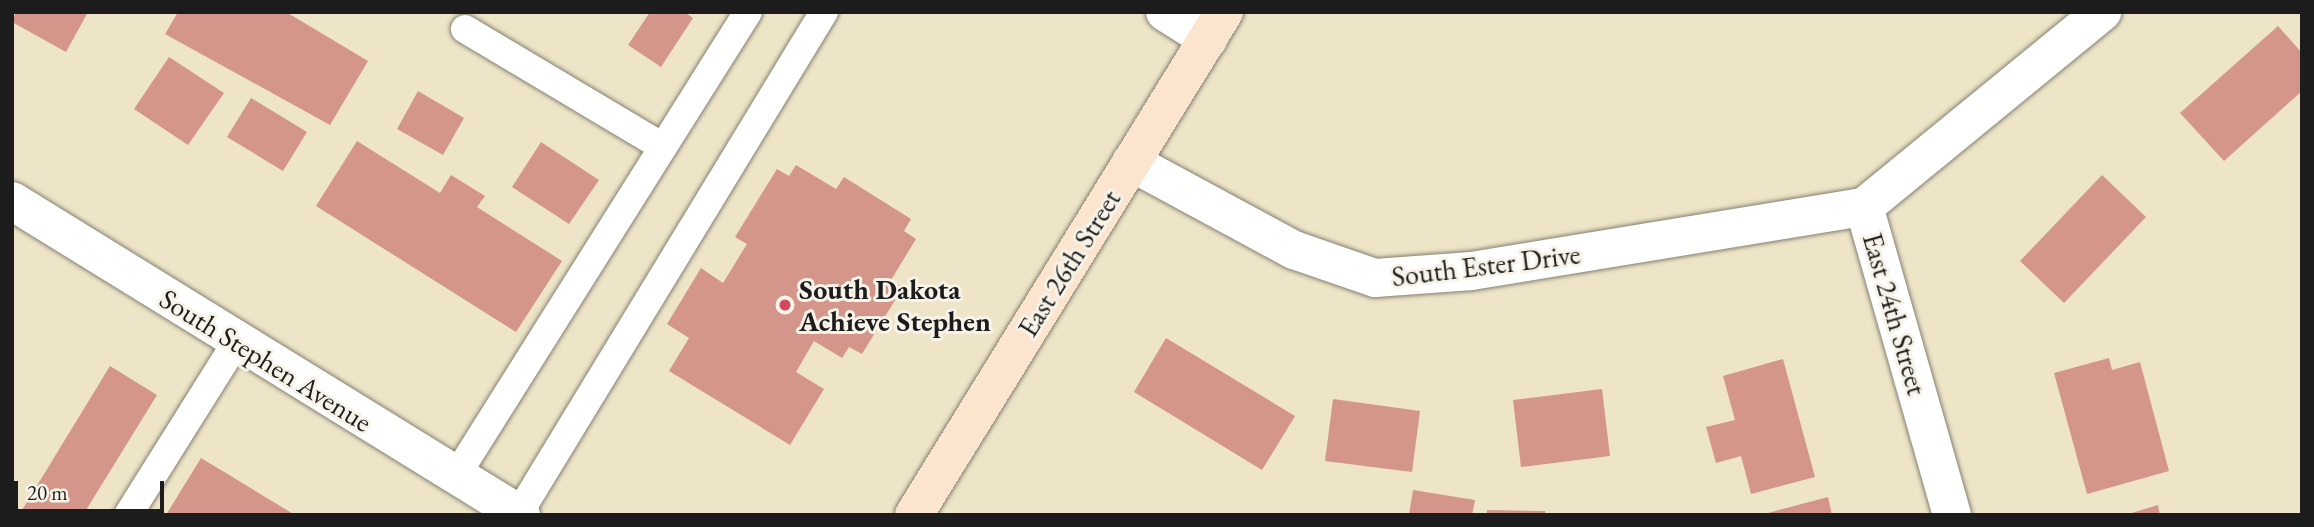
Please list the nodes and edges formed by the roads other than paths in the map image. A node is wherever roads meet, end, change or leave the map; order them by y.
1 (748, 12) edge
2 (824, 12) edge
3 (1165, 12) edge
4 (2102, 12) edge
5 (1216, 25) edge
6 (465, 29) dead end
7 (663, 147) junction
8 (1131, 162) junction
9 (12, 201) edge
10 (1864, 207) junction
11 (236, 343) junction
12 (456, 476) junction
13 (505, 510) edge
14 (128, 515) edge
15 (914, 515) edge
16 (1952, 515) edge

1 - 7 lane
2 - 13 lane
3 - 5 street
4 - 10 street, East 24th Street
5 - 8 main road, East 26th Street
6 - 7 lane
7 - 12 lane
8 - 10 street, South Ester Drive
8 - 15 main road, East 26th Street
9 - 11 street, South Stephen Avenue
10 - 16 street, East 24th Street
11 - 12 street, South Stephen Avenue
11 - 14 lane
12 - 13 street, South Stephen Avenue

